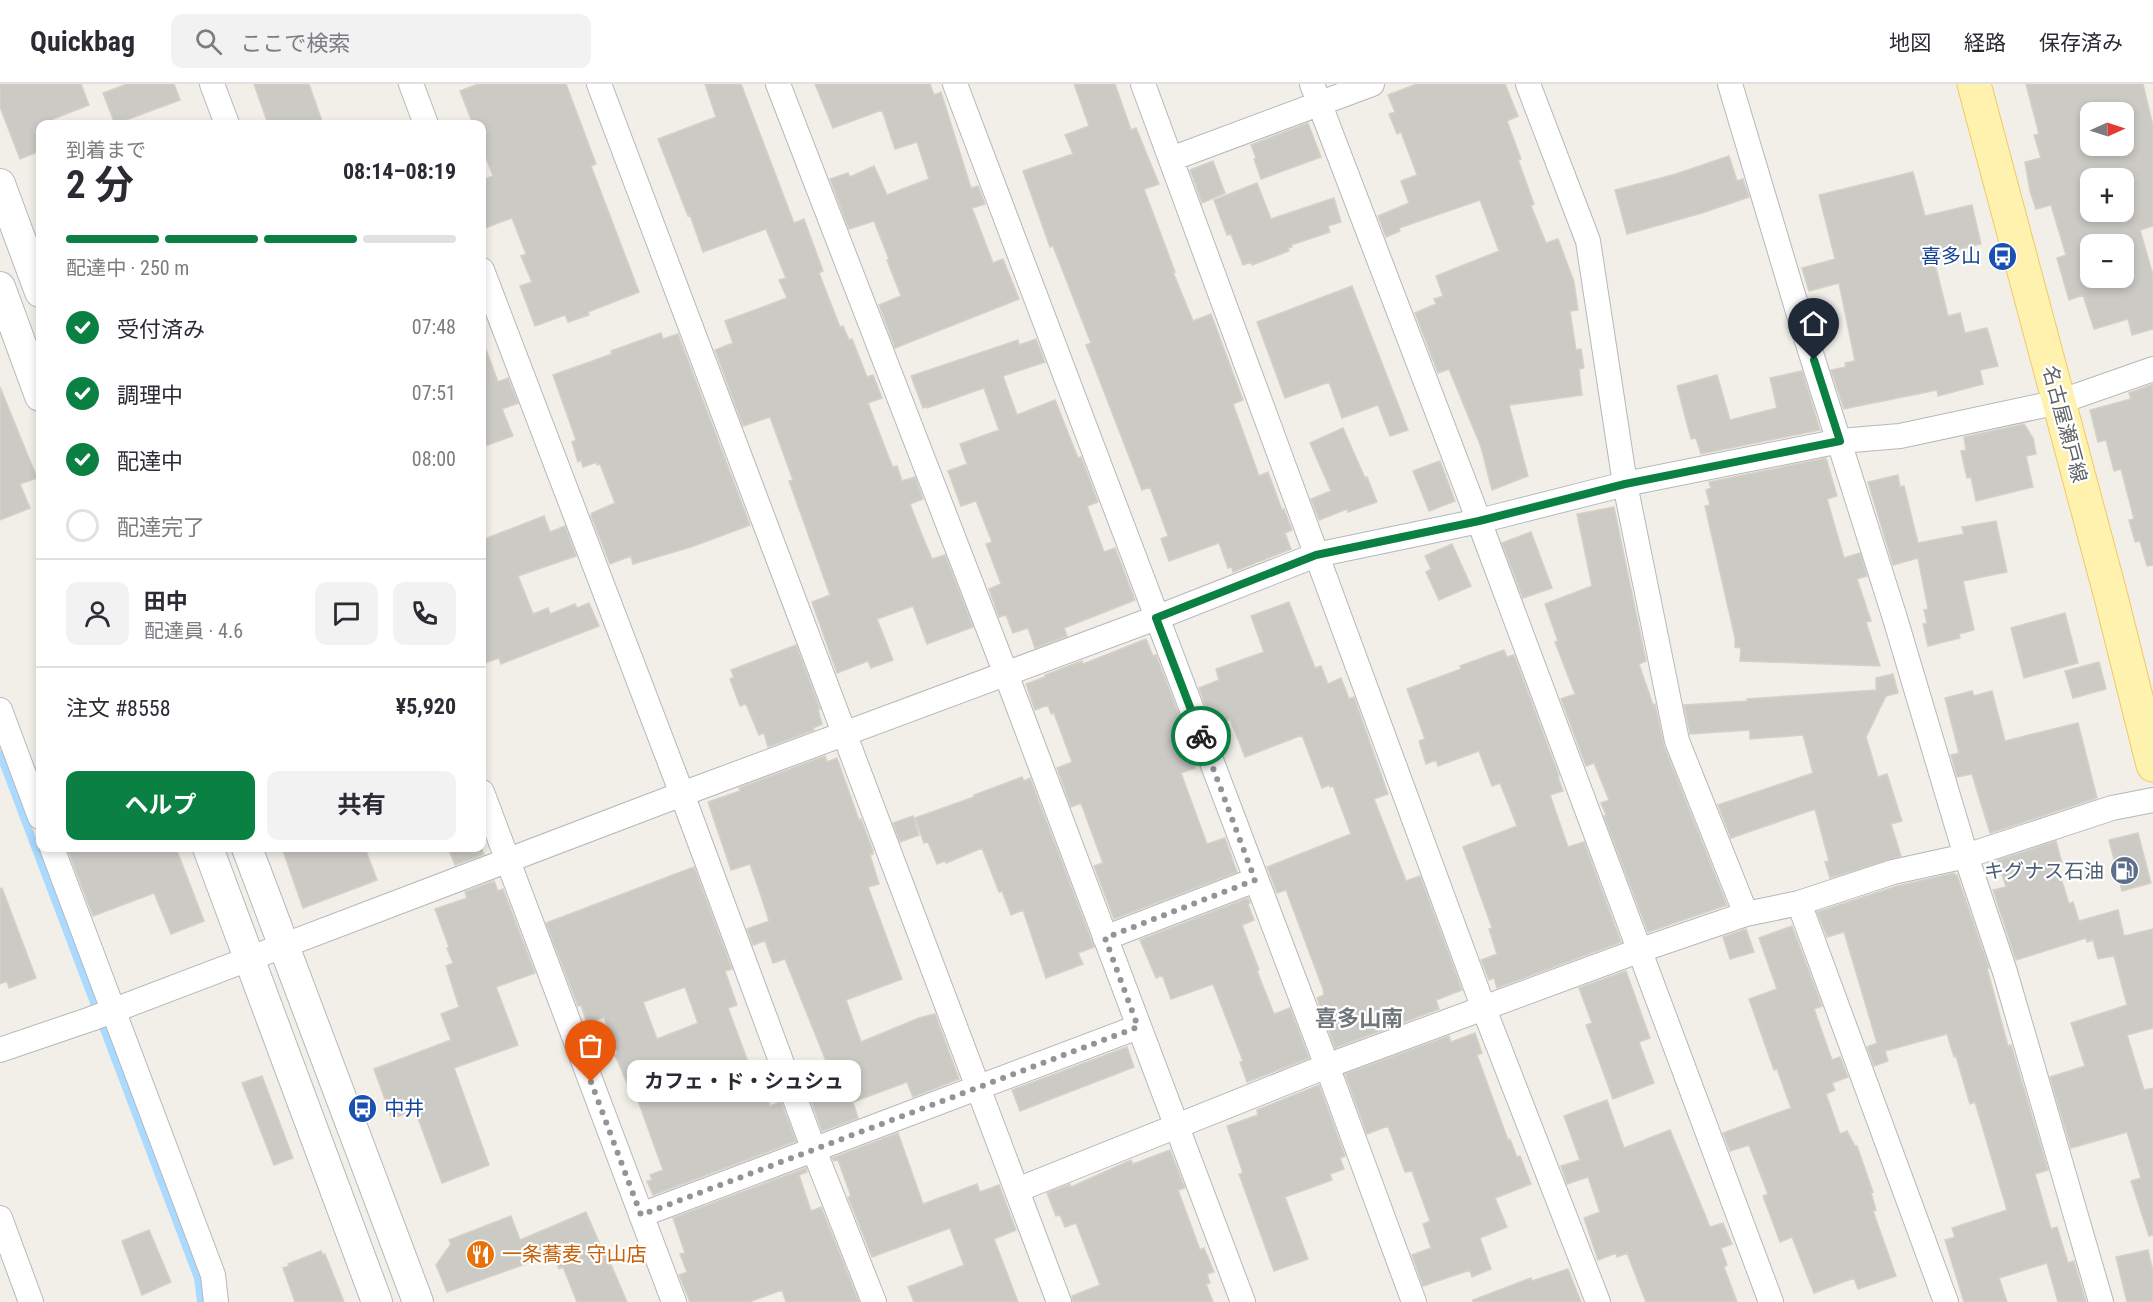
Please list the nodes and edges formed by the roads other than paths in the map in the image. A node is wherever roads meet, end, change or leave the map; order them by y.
1 (212, 84) edge
2 (411, 84) edge
3 (599, 84) edge
4 (778, 84) edge
5 (955, 84) edge
6 (1143, 84) edge
7 (1372, 84) edge
8 (1528, 84) edge
9 (1730, 84) edge
10 (1974, 84) edge
11 (1315, 94) edge
12 (226, 120) edge
13 (424, 120) edge
14 (1171, 159) junction
15 (0, 183) edge
16 (36, 281) edge
17 (486, 281) edge
18 (0, 287) edge
19 (2153, 369) edge
20 (36, 385) edge
21 (2059, 402) junction
22 (1840, 441) junction
23 (1625, 484) junction
24 (1479, 521) junction
25 (1316, 555) junction
26 (1156, 618) junction
27 (1006, 674) junction
28 (0, 710) edge
29 (844, 735) junction
30 (2153, 765) edge
31 (681, 794) junction
32 (2153, 800) edge
33 (486, 803) edge
34 (36, 806) edge
35 (53, 852) edge
36 (209, 852) edge
37 (249, 852) edge
38 (1966, 856) junction
39 (508, 861) junction
40 (1255, 880) junction
41 (1799, 903) junction
42 (1746, 914) junction
43 (1105, 938) junction
44 (284, 946) junction
45 (1638, 951) junction
46 (249, 959) junction
47 (1484, 1009) junction
48 (106, 1014) junction
49 (1138, 1027) junction
50 (0, 1050) edge
51 (1327, 1066) junction
52 (977, 1087) junction
53 (1176, 1126) junction
54 (814, 1150) junction
55 (1017, 1190) junction
56 (641, 1215) junction
57 (0, 1218) edge
58 (31, 1302) edge
59 (216, 1302) edge
60 (377, 1302) edge
61 (418, 1302) edge
62 (674, 1302) edge
63 (874, 1302) edge
64 (1059, 1302) edge
65 (1243, 1302) edge
66 (1414, 1302) edge
67 (1598, 1302) edge
68 (1771, 1302) edge
69 (1946, 1302) edge
70 (2101, 1302) edge

1 - 12 street
2 - 13 street
3 - 29 street
4 - 27 street
5 - 26 street
6 - 14 street
7 - 11 street
8 - 23 street
9 - 22 street
10 - 21 main road, 名古屋瀬戸線
11 - 14 street
11 - 24 street
14 - 25 street
15 - 16 street
17 - 31 street
18 - 20 street
19 - 21 street
21 - 22 street
21 - 30 main road, 名古屋瀬戸線
22 - 23 street
22 - 38 street
23 - 24 street
23 - 42 street
24 - 25 street
24 - 45 street
25 - 26 street
25 - 47 street
26 - 27 street
26 - 40 street
27 - 29 street
27 - 43 street
28 - 34 street
29 - 31 street
29 - 52 street
31 - 39 street
31 - 54 street
32 - 38 street
33 - 39 street
35 - 48 street
36 - 46 street
37 - 44 street
38 - 41 street
38 - 70 street
39 - 44 street
39 - 56 street
40 - 43 street
40 - 51 street
41 - 42 street
41 - 69 street
42 - 45 street
43 - 49 street
44 - 46 street
44 - 61 street
45 - 47 street
45 - 68 street
46 - 48 street
46 - 60 street
47 - 51 street
47 - 67 street
48 - 50 street
48 - 59 street
49 - 52 street
49 - 53 street
51 - 53 street
51 - 66 street
52 - 54 street
52 - 55 street
53 - 55 street
53 - 65 street
54 - 56 street
54 - 63 street
55 - 64 street
56 - 62 street
57 - 58 street

